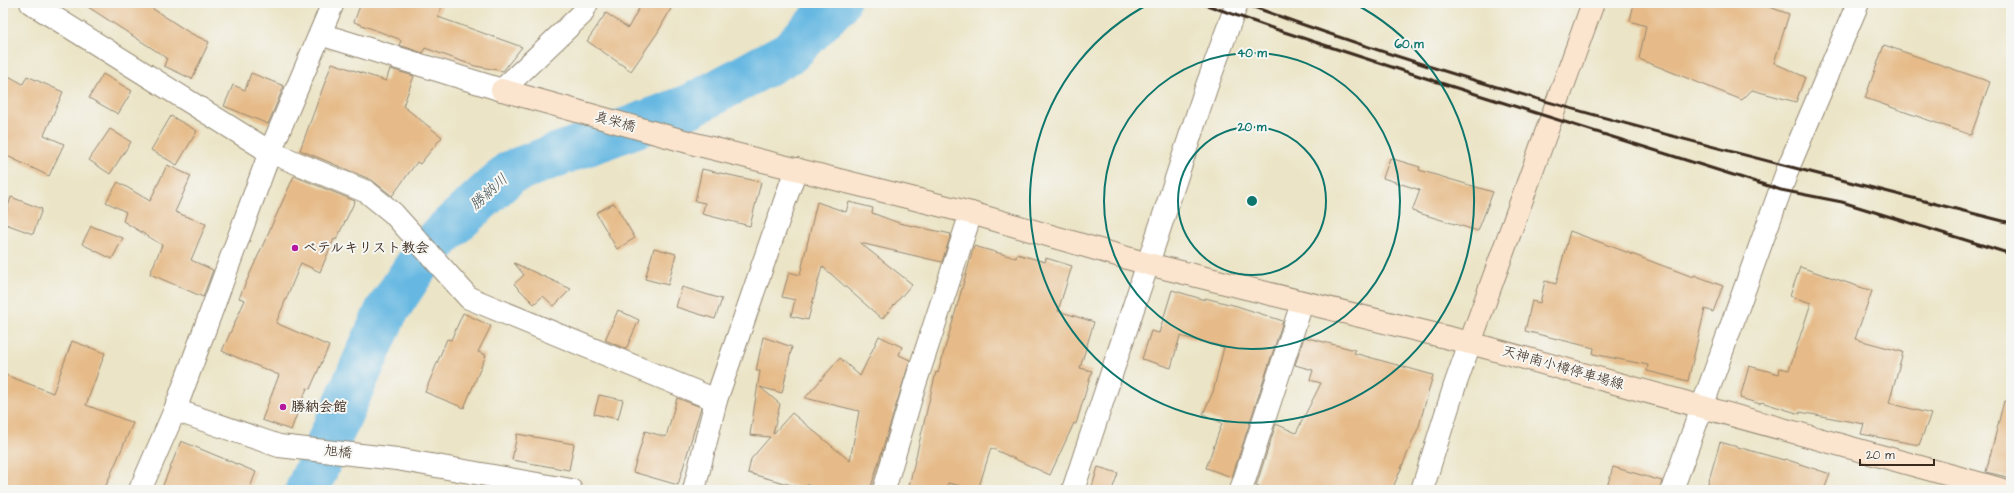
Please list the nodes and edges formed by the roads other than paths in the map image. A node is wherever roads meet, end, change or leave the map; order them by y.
1 (31, 3) edge
2 (333, 3) edge
3 (587, 3) edge
4 (1237, 3) edge
5 (1593, 3) edge
6 (1858, 3) edge
7 (320, 34) junction
8 (502, 90) junction
9 (270, 152) junction
10 (796, 169) junction
11 (971, 213) junction
12 (1148, 264) junction
13 (1302, 302) junction
14 (1470, 343) junction
15 (716, 400) junction
16 (1702, 407) junction
17 (175, 410) junction
18 (140, 490) edge
19 (571, 490) edge
20 (694, 490) edge
21 (884, 490) edge
22 (1073, 490) edge
23 (1241, 490) edge
24 (1422, 490) edge
25 (1672, 490) edge
26 (2004, 490) edge

1 - 9 street
2 - 7 street
3 - 8 street
4 - 12 street
5 - 14 street
6 - 16 street
7 - 8 street
7 - 9 street
8 - 10 street, 真栄橋
9 - 15 street
9 - 17 street
10 - 11 street, 真栄橋
10 - 15 street
11 - 12 street, 真栄橋
11 - 21 street
12 - 13 street, 天神南小樽停車場線
12 - 22 street
13 - 14 street, 天神南小樽停車場線
13 - 23 street
14 - 16 street, 天神南小樽停車場線
14 - 24 street
15 - 20 street
16 - 25 street
16 - 26 street, 天神南小樽停車場線
17 - 18 street
17 - 19 street, 旭橋

